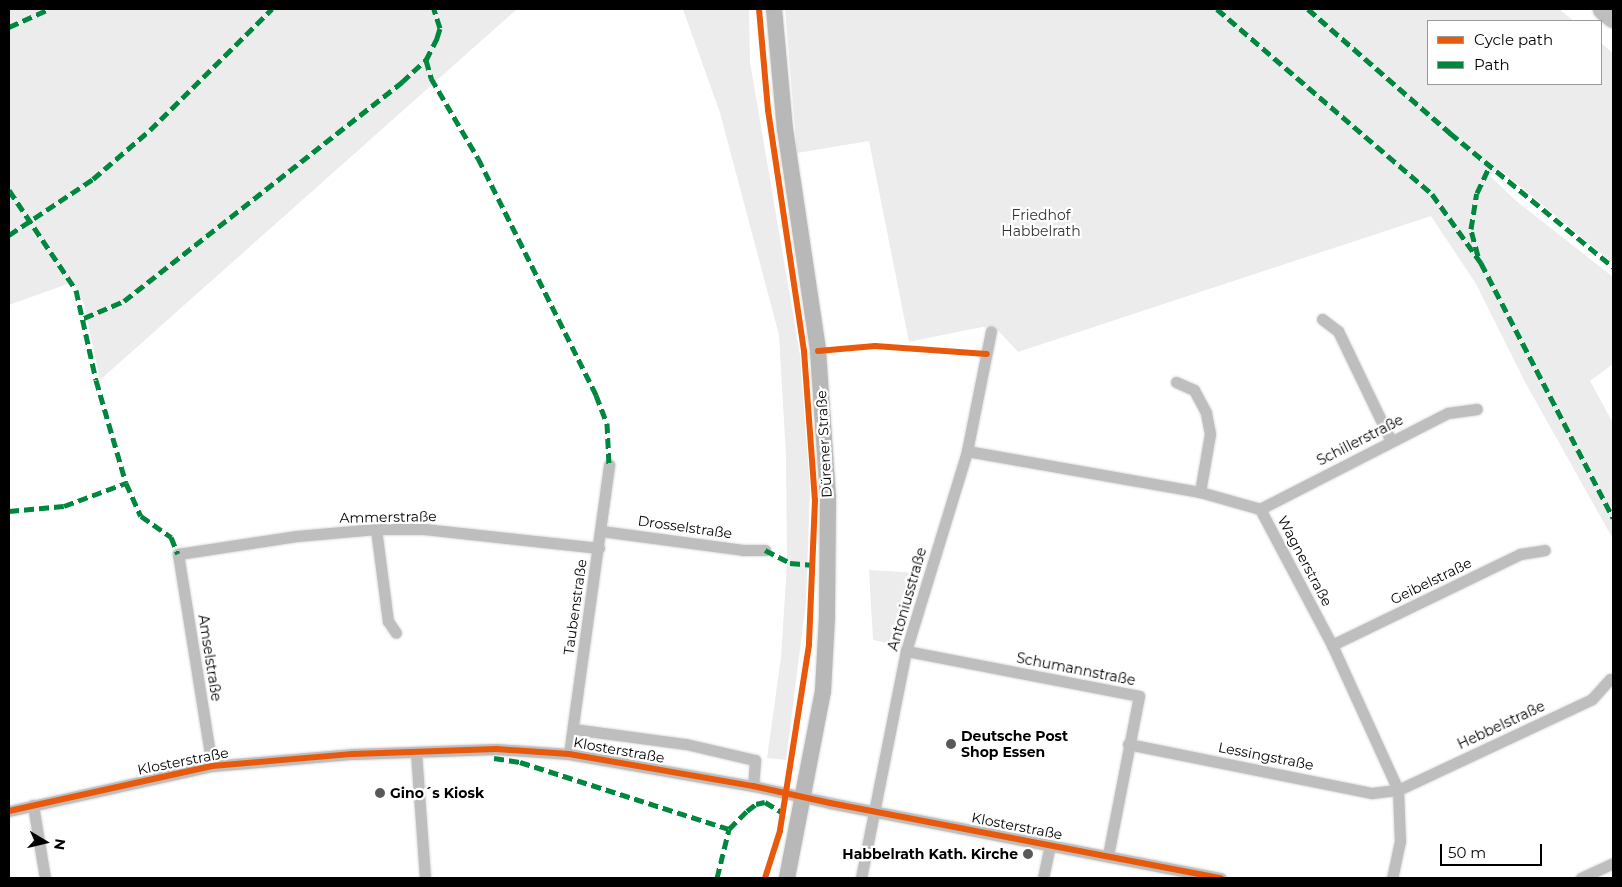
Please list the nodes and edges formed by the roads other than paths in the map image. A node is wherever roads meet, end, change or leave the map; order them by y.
1 (774, 9) edge
2 (1603, 9) edge
3 (1613, 17) edge
4 (1322, 319) dead end
5 (991, 331) dead end
6 (1176, 382) dead end
7 (1477, 409) dead end
8 (1391, 441) junction
9 (967, 451) junction
10 (609, 465) dead end
11 (1200, 492) junction
12 (1260, 509) junction
13 (376, 529) junction
14 (601, 531) junction
15 (599, 548) junction
16 (765, 550) dead end
17 (1545, 550) dead end
18 (178, 554) joint
19 (396, 633) dead end
20 (1332, 646) junction
21 (906, 651) junction
22 (1610, 679) dead end
23 (573, 729) junction
24 (1128, 744) junction
25 (416, 752) junction
26 (569, 754) junction
27 (212, 766) junction
28 (754, 786) junction
29 (1398, 790) junction
30 (806, 796) junction
31 (33, 805) junction
32 (9, 810) edge
33 (873, 812) junction
34 (1050, 846) junction
35 (1108, 856) junction
36 (1613, 863) edge
37 (45, 878) edge
38 (425, 878) edge
39 (787, 878) edge
40 (860, 878) edge
41 (1043, 878) edge
42 (1220, 878) edge
43 (1392, 878) edge
44 (1581, 878) edge

1 - 30 main road, Dürener Straße
2 - 3 highway
4 - 8 street
5 - 9 street, Antoniusstraße
6 - 11 street
7 - 8 street, Schillerstraße
8 - 12 street, Schillerstraße
9 - 11 street, Wagnerstraße
9 - 21 street, Antoniusstraße
10 - 14 street, Taubenstraße
11 - 12 street, Wagnerstraße
12 - 20 street, Wagnerstraße
13 - 15 street, Ammerstraße
13 - 18 street, Ammerstraße
13 - 19 street
14 - 15 street, Taubenstraße
14 - 16 street, Drosselstraße
15 - 23 street, Taubenstraße
17 - 20 street, Geibelstraße
18 - 27 street, Amselstraße
20 - 29 street, Wagnerstraße
21 - 24 street, Schumannstraße
21 - 33 street, Antoniusstraße
22 - 29 street, Hebbelstraße
23 - 26 street, Taubenstraße
23 - 28 street, Klosterstraße
24 - 29 street, Lessingstraße
24 - 35 street, Schumannstraße
25 - 26 street, Klosterstraße
25 - 27 street, Klosterstraße
25 - 38 street
26 - 28 street, Klosterstraße
27 - 31 street, Klosterstraße
28 - 30 street, Klosterstraße
29 - 43 street, Wagnerstraße
30 - 33 street, Klosterstraße
30 - 39 main road, Dürener Straße
31 - 32 street, Klosterstraße
31 - 37 street
33 - 34 street, Klosterstraße
33 - 40 street, Antoniusstraße
34 - 35 street, Klosterstraße
34 - 41 street
35 - 42 street, Klosterstraße
36 - 44 street

